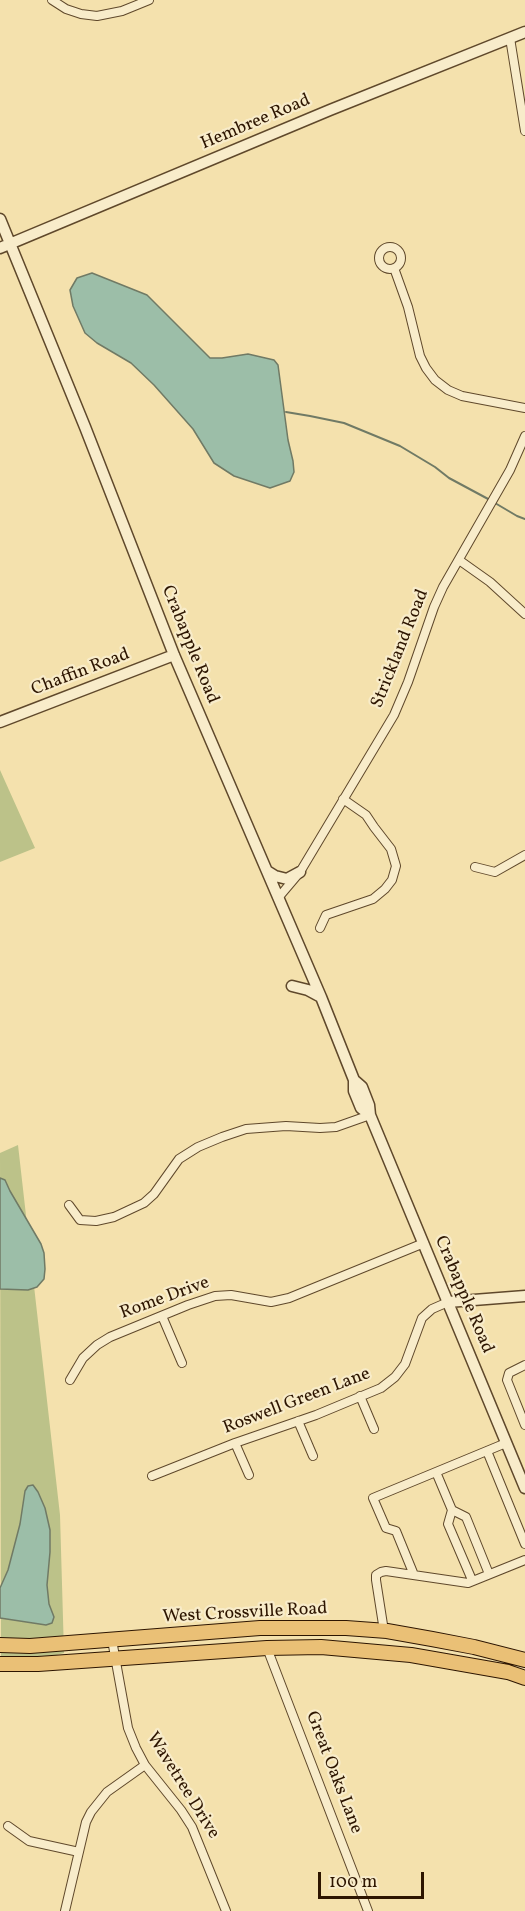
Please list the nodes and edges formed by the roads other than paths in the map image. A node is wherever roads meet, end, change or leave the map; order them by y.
1 (52, 0) edge
2 (149, 0) edge
3 (525, 32) edge
4 (510, 38) junction
5 (525, 131) edge
6 (0, 219) edge
7 (5, 246) edge
8 (394, 268) dead end
9 (525, 408) edge
10 (524, 442) edge
11 (459, 560) junction
12 (525, 614) edge
13 (174, 655) junction
14 (156, 661) junction
15 (181, 672) junction
16 (0, 722) edge
17 (343, 799) junction
18 (525, 855) edge
19 (475, 867) dead end
20 (267, 871) junction
21 (300, 872) junction
22 (278, 898) junction
23 (320, 928) dead end
24 (292, 986) dead end
25 (321, 997) junction
26 (370, 1115) junction
27 (69, 1205) dead end
28 (424, 1243) junction
29 (525, 1296) edge
30 (448, 1302) junction
31 (162, 1316) junction
32 (182, 1364) dead end
33 (525, 1365) edge
34 (70, 1380) dead end
35 (360, 1396) junction
36 (522, 1411) edge
37 (298, 1421) junction
38 (525, 1425) edge
39 (374, 1429) dead end
40 (235, 1443) junction
41 (506, 1443) junction
42 (487, 1451) junction
43 (313, 1456) dead end
44 (436, 1472) junction
45 (249, 1475) dead end
46 (152, 1476) dead end
47 (525, 1488) edge
48 (452, 1510) junction
49 (525, 1544) edge
50 (525, 1560) edge
51 (489, 1574) junction
52 (414, 1575) junction
53 (472, 1580) junction
54 (384, 1631) junction
55 (112, 1640) junction
56 (0, 1645) edge
57 (267, 1648) junction
58 (115, 1658) junction
59 (525, 1660) edge
60 (0, 1664) edge
61 (525, 1678) edge
62 (145, 1765) junction
63 (8, 1826) dead end
64 (79, 1852) junction
65 (65, 1911) edge
66 (226, 1911) edge
67 (368, 1911) edge

1 - 2 street
3 - 4 street, Hembree Road
4 - 5 street
4 - 7 street, Hembree Road
6 - 7 street, Crabapple Road
7 - 13 street, Crabapple Road
8 - 9 street
10 - 11 street, Strickland Road
11 - 12 street
11 - 17 street, Strickland Road
13 - 14 street, Chaffin Road
13 - 15 street, Crabapple Road
14 - 15 street
14 - 16 street, Chaffin Road
15 - 20 street, Crabapple Road
17 - 21 street, Strickland Road
17 - 23 street
18 - 19 street
20 - 21 street
20 - 22 street, Crabapple Road
21 - 22 street, Strickland Road
22 - 25 street, Crabapple Road
24 - 25 street
25 - 26 street, Crabapple Road
26 - 27 street
26 - 28 street, Crabapple Road
28 - 30 street, Crabapple Road
28 - 31 street, Rome Drive
29 - 30 street
30 - 35 street, Roswell Green Lane
30 - 41 street, Crabapple Road
31 - 32 street
31 - 34 street, Rome Drive
33 - 36 street
35 - 37 street, Roswell Green Lane
35 - 39 street
36 - 38 street
37 - 40 street, Roswell Green Lane
37 - 43 street
40 - 45 street
40 - 46 street, Roswell Green Lane
41 - 42 street
41 - 47 street, Crabapple Road
42 - 44 street
42 - 49 street
44 - 48 street
44 - 52 street
48 - 51 street
48 - 53 street
50 - 51 street
51 - 53 street
52 - 53 street
52 - 54 street
54 - 55 main road, West Crossville Road
54 - 59 main road, West Crossville Road
55 - 56 main road, West Crossville Road
55 - 58 street, Wavetree Drive
57 - 58 main road, West Crossville Road
57 - 61 main road, West Crossville Road
57 - 67 street, Great Oaks Lane
58 - 60 main road, West Crossville Road
58 - 62 street, Wavetree Drive
62 - 64 street
62 - 66 street, Wavetree Drive
63 - 64 street
64 - 65 street

